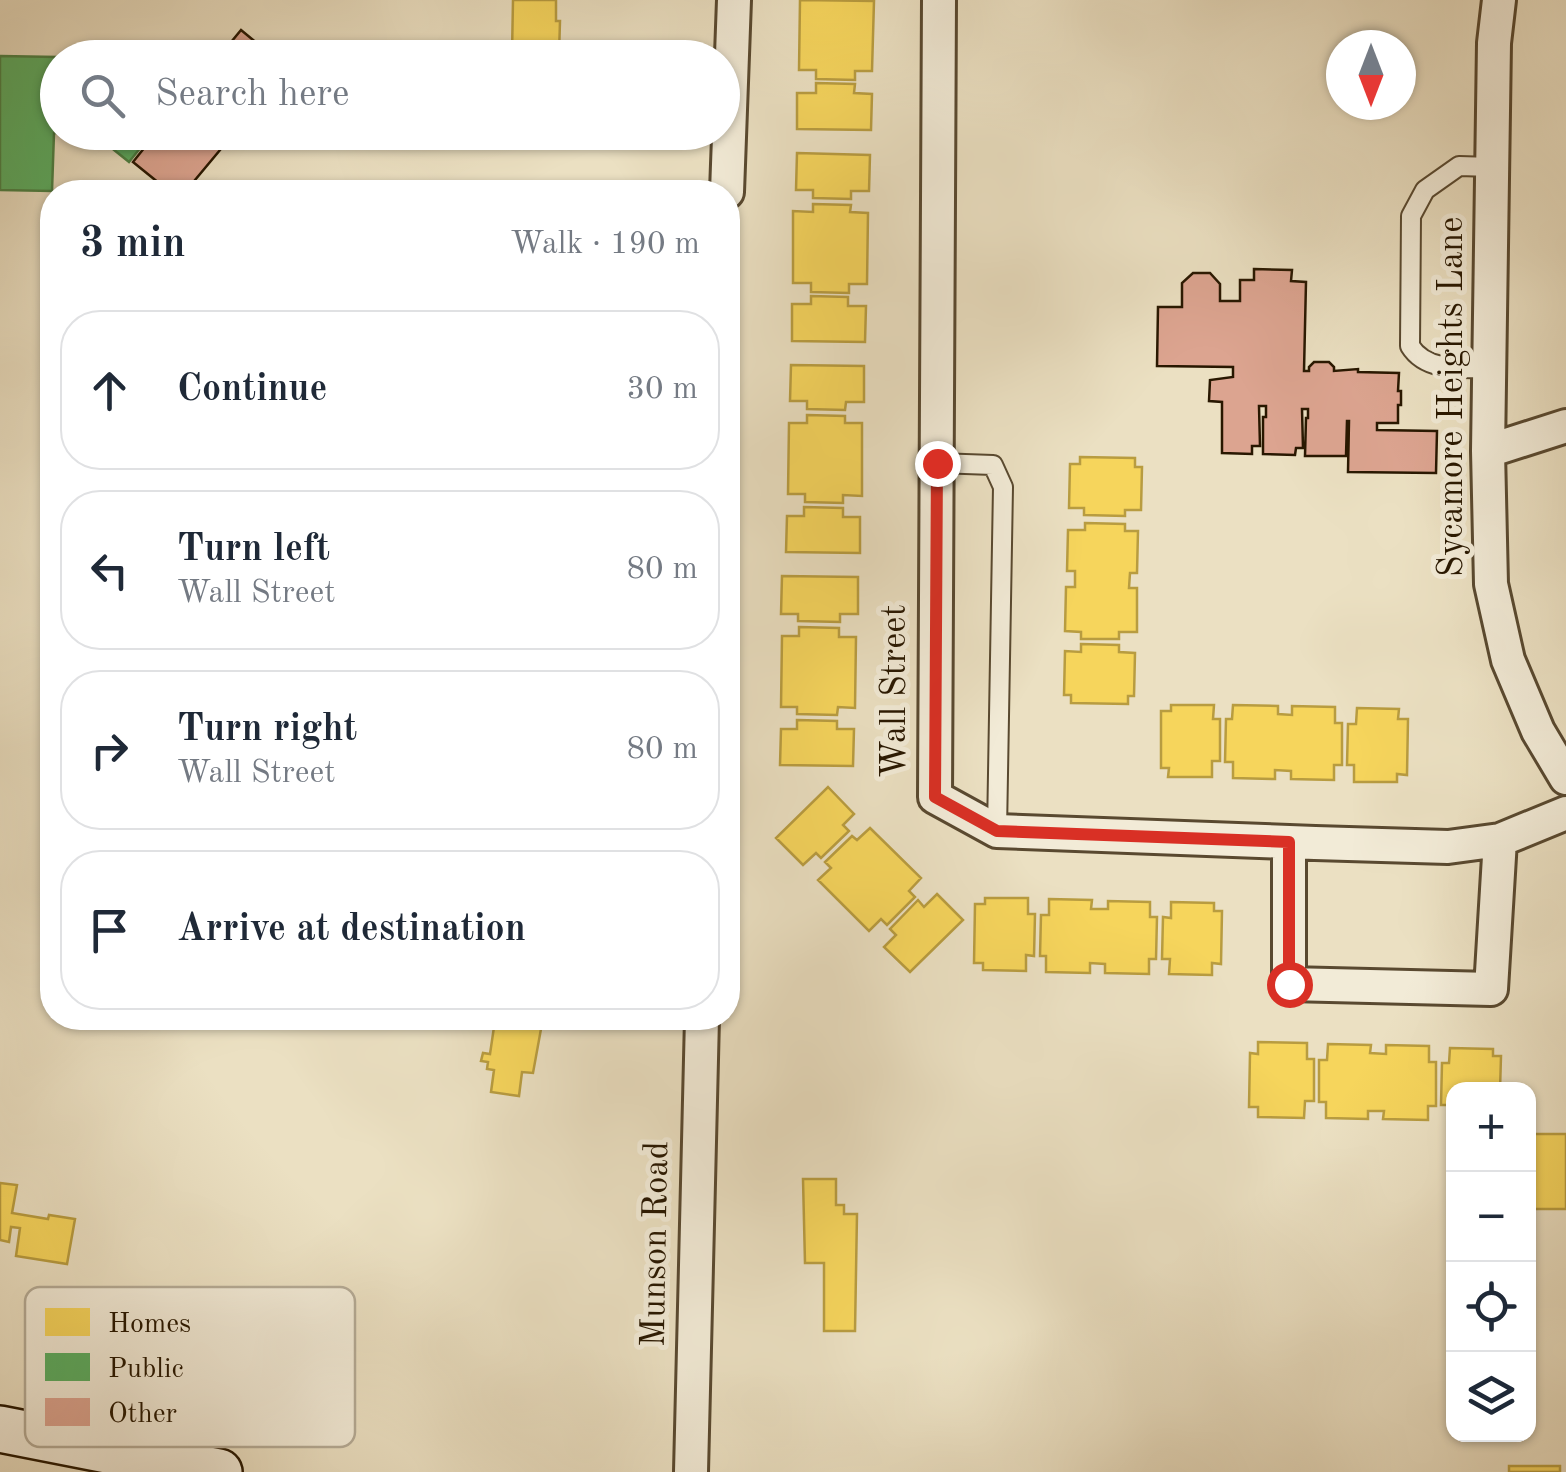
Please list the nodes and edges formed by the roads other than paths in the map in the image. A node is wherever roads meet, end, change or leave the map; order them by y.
1 (734, 0) edge
2 (939, 0) edge
3 (1499, 0) edge
4 (732, 40) edge
5 (728, 150) edge
6 (1492, 167) junction
7 (726, 180) edge
8 (1489, 368) junction
9 (1566, 426) edge
10 (1488, 451) junction
11 (937, 463) junction
12 (1566, 778) edge
13 (1566, 814) edge
14 (997, 831) junction
15 (1500, 840) junction
16 (1289, 842) junction
17 (702, 1030) edge
18 (0, 1429) edge
19 (25, 1434) edge
20 (92, 1447) edge
21 (219, 1472) edge
22 (691, 1472) edge

1 - 4 street
2 - 11 street, Wall Street
3 - 6 street, Sycamore Heights Lane
5 - 7 street
6 - 8 street, Sycamore Heights Lane
6 - 8 lane
8 - 10 street, Sycamore Heights Lane
9 - 10 street
10 - 12 street, Sycamore Heights Lane
11 - 14 street, Wall Street
11 - 14 lane
13 - 15 street, Wall Street
14 - 16 street, Wall Street
15 - 16 street, Wall Street
15 - 16 street
17 - 22 street, Munson Road
18 - 19 main road
20 - 21 main road

